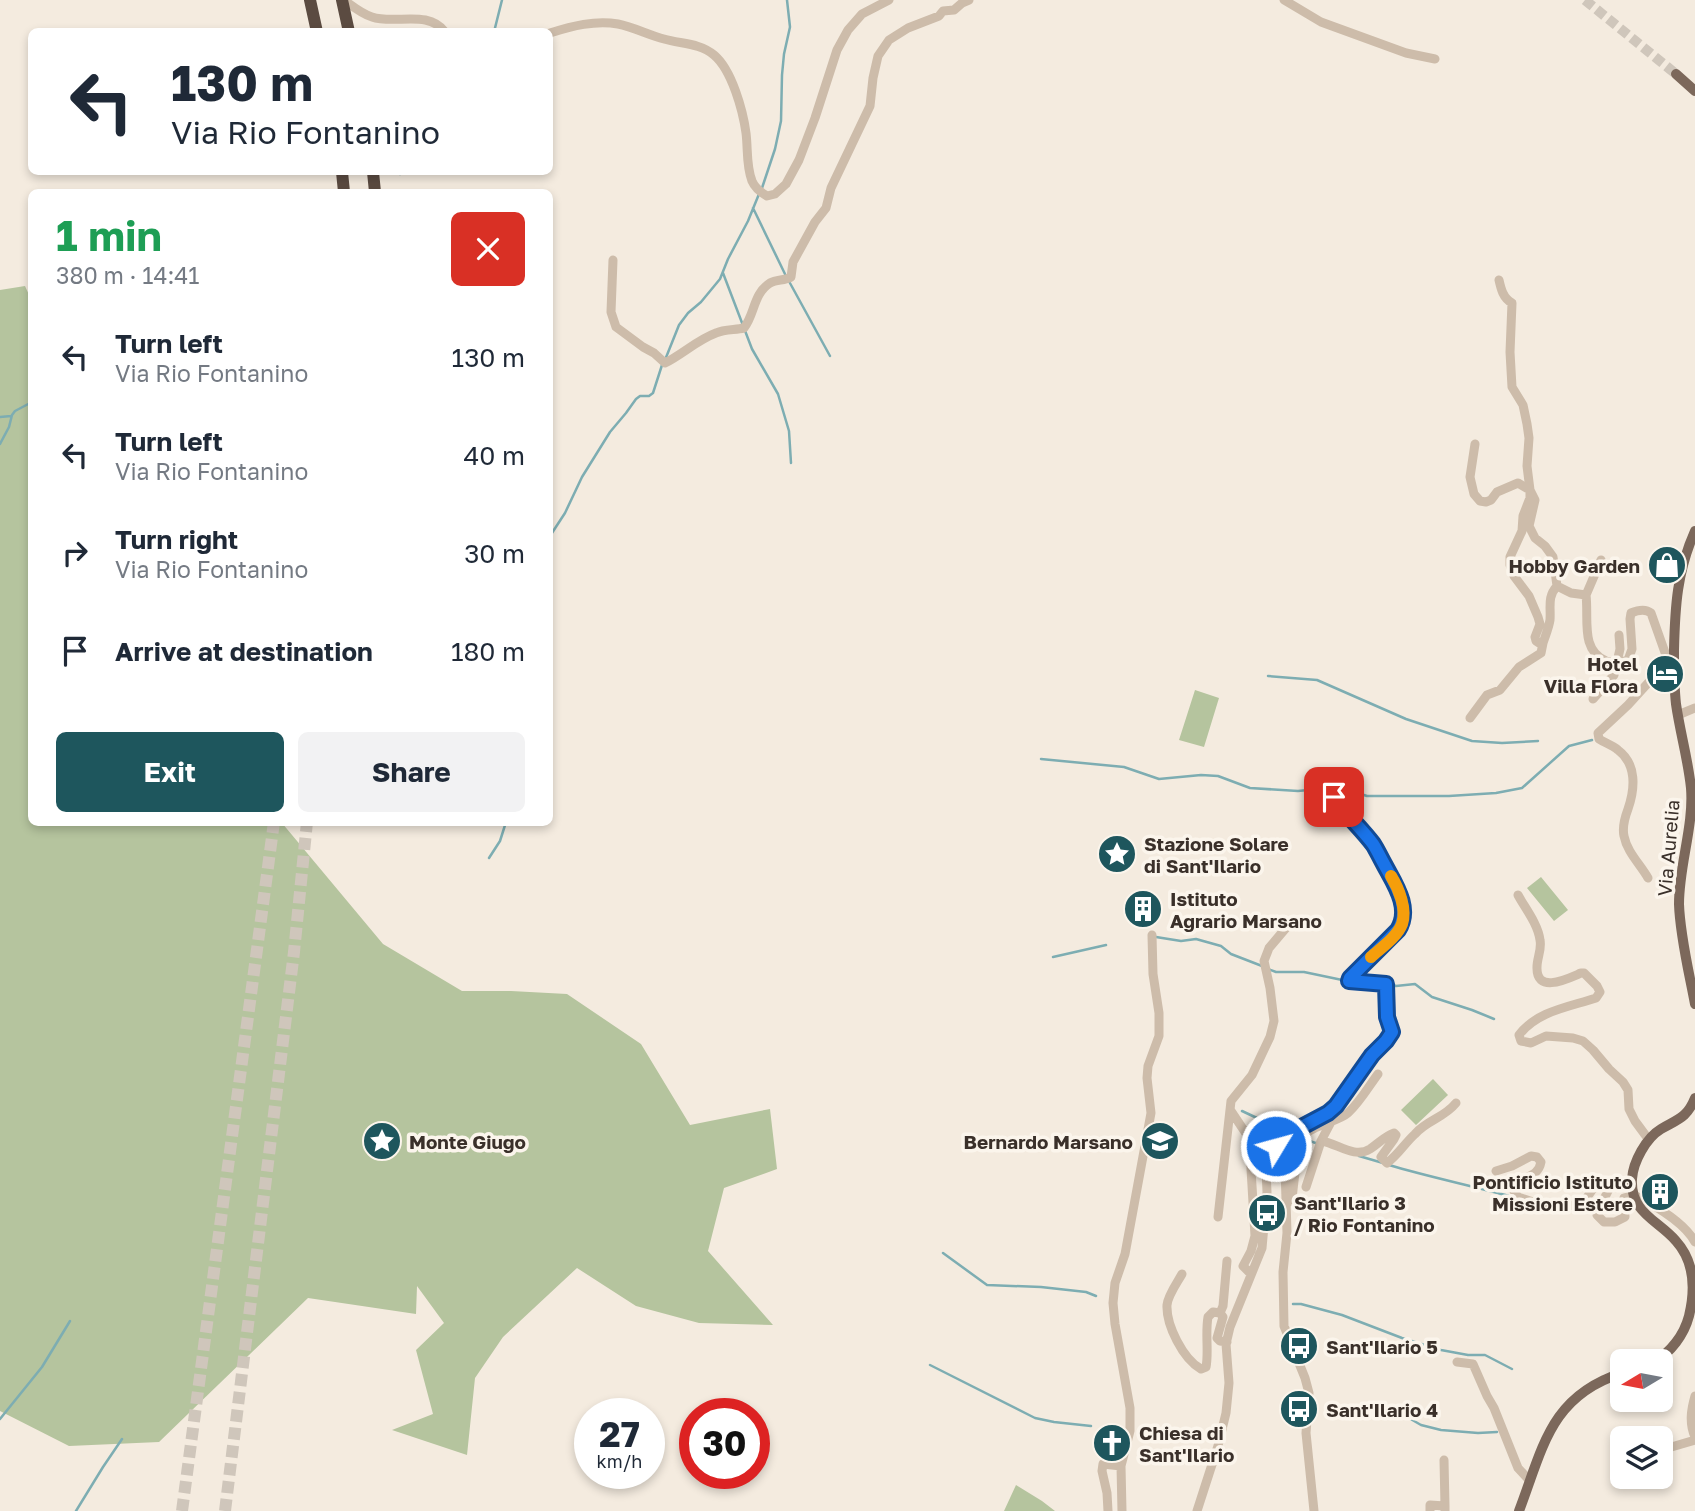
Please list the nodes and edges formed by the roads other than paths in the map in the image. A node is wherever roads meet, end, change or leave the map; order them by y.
1 (310, 0) edge
2 (343, 0) edge
3 (889, 0) edge
4 (969, 0) edge
5 (1284, 0) edge
6 (316, 28) edge
7 (348, 28) edge
8 (442, 28) edge
9 (553, 32) edge
10 (1435, 59) dead end
11 (1676, 74) tunnel mouth
12 (1695, 91) edge
13 (613, 260) dead end
14 (1499, 279) dead end
15 (1475, 444) dead end
16 (1530, 491) junction
17 (1695, 531) edge
18 (1601, 560) dead end
19 (1557, 586) junction
20 (1586, 596) junction
21 (1619, 635) dead end
22 (1543, 643) junction
23 (1671, 662) junction
24 (1615, 664) junction
25 (1593, 699) dead end
26 (1695, 708) edge
27 (1678, 715) junction
28 (1470, 718) dead end
29 (1334, 795) dead end
30 (1648, 878) dead end
31 (1518, 895) dead end
32 (1291, 922) dead end
33 (1152, 935) dead end
34 (1695, 1004) edge
35 (1378, 1073) dead end
36 (1695, 1098) edge
37 (1455, 1103) dead end
38 (1231, 1111) junction
39 (1331, 1122) junction
40 (1649, 1140) junction
41 (1321, 1141) junction
42 (1277, 1161) junction
43 (1496, 1171) dead end
44 (1306, 1187) dead end
45 (1634, 1195) junction
46 (1285, 1203) junction
47 (1218, 1217) dead end
48 (1695, 1242) edge
49 (1227, 1261) dead end
50 (1250, 1273) junction
51 (1182, 1274) dead end
52 (1220, 1313) junction
53 (1227, 1342) junction
54 (1671, 1349) edge
55 (1457, 1362) dead end
56 (1610, 1378) edge
57 (1695, 1396) edge
58 (1695, 1439) edge
59 (1673, 1446) edge
60 (1444, 1460) dead end
61 (1121, 1466) junction
62 (1530, 1481) junction
63 (1107, 1493) junction
64 (1121, 1497) junction
65 (1445, 1508) edge
66 (1108, 1511) edge
67 (1122, 1511) edge
68 (1197, 1511) edge
69 (1314, 1511) edge
70 (1430, 1511) edge
71 (1519, 1511) edge

1 - 6 highway
2 - 7 highway
2 - 8 street
3 - 9 street
4 - 13 street
5 - 10 street
11 - 12 main road
14 - 16 street
15 - 16 street
16 - 19 street
16 - 22 street
17 - 23 main road, Via Aurelia
18 - 20 street
19 - 20 street
19 - 22 street
20 - 24 street
21 - 24 street
22 - 28 street
23 - 24 street
23 - 27 main road, Via Aurelia
23 - 30 street
24 - 25 street
26 - 27 street
27 - 34 main road, Via Aurelia
29 - 42 street
31 - 40 street
32 - 38 street
33 - 61 street
35 - 39 street
36 - 40 main road
37 - 41 street
38 - 47 street
38 - 50 street
39 - 41 street
39 - 46 street
40 - 45 main road
41 - 44 street
42 - 46 street
42 - 50 street
43 - 45 street
45 - 48 street
45 - 54 main road
46 - 69 street
49 - 52 street
50 - 53 street
51 - 52 street
52 - 53 street
53 - 68 street
55 - 62 street
56 - 62 main road
57 - 58 street
58 - 59 street
60 - 65 street
61 - 63 street
61 - 64 street
62 - 71 main road
63 - 64 street
63 - 66 street
64 - 67 street
65 - 70 street

